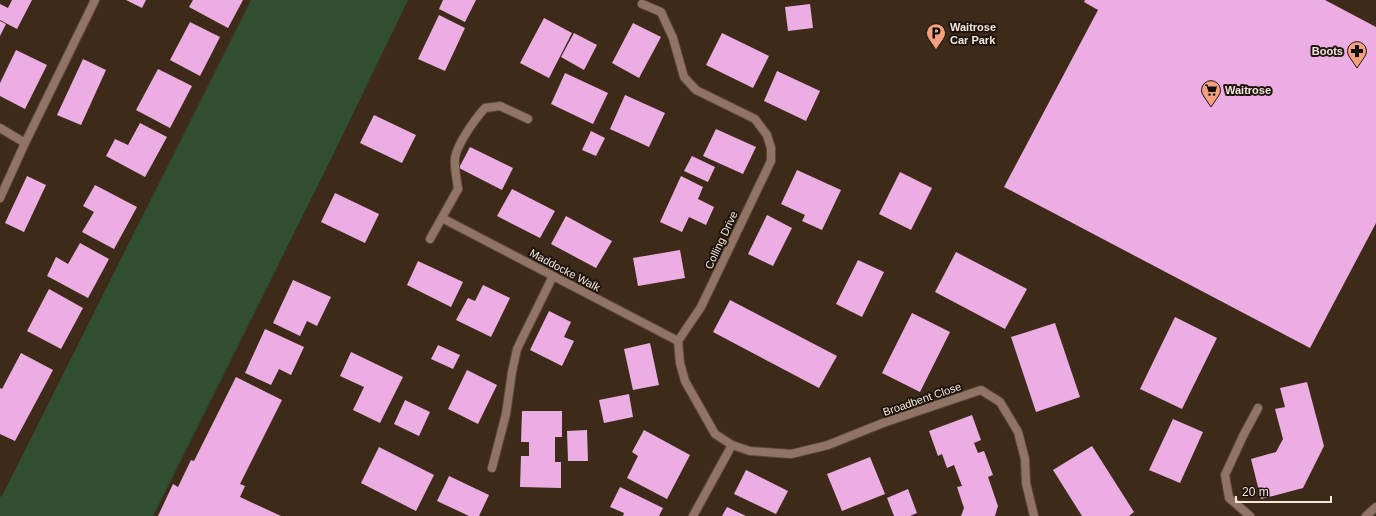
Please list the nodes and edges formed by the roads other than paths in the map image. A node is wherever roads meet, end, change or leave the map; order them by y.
1 (95, 0) edge
2 (642, 4) dead end
3 (528, 119) dead end
4 (0, 128) edge
5 (25, 143) junction
6 (0, 198) edge
7 (442, 218) junction
8 (430, 239) dead end
9 (553, 276) junction
10 (678, 341) junction
11 (1258, 408) dead end
12 (732, 444) junction
13 (492, 468) dead end
14 (1376, 507) edge
15 (693, 516) edge
16 (1034, 516) edge
17 (1250, 516) edge
18 (1366, 516) edge

1 - 5 street
2 - 10 street, Colling Drive
3 - 7 street
4 - 5 street
5 - 6 street
7 - 8 street
7 - 9 street, Maddocke Walk
9 - 10 street, Maddocke Walk
9 - 13 street
10 - 12 street
11 - 17 street
12 - 15 street
12 - 16 street, Broadbent Close
14 - 18 street

